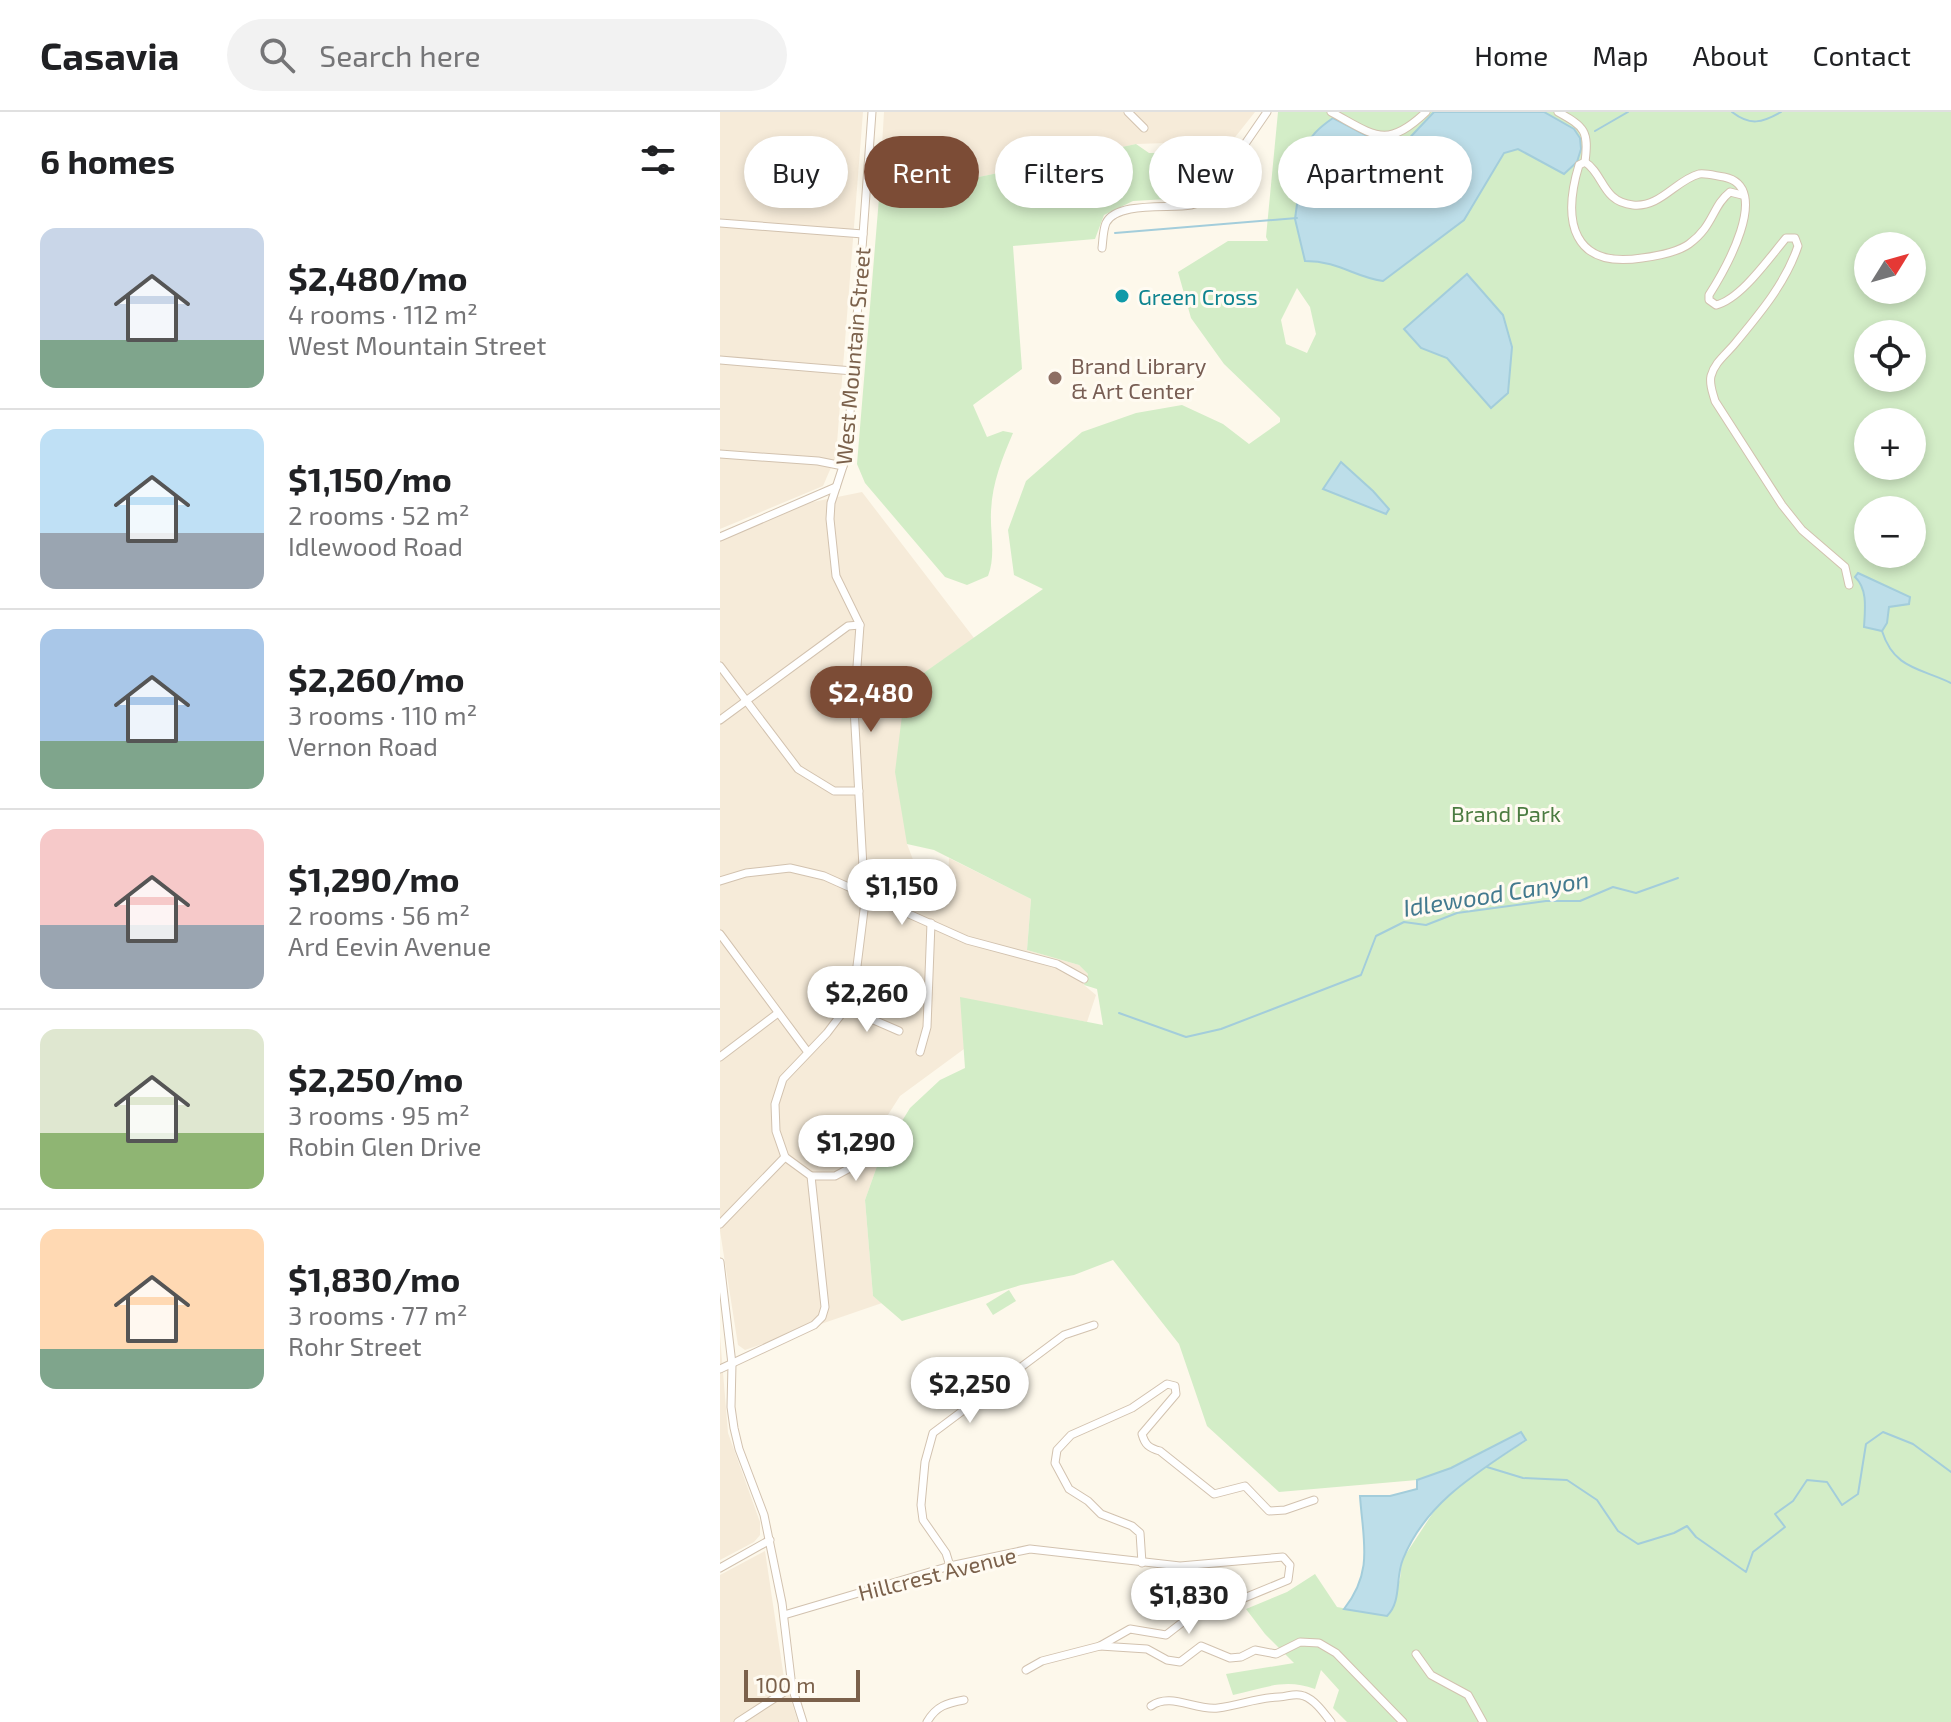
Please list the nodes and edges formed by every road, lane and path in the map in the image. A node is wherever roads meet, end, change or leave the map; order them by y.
1 (872, 112) edge
2 (1128, 112) edge
3 (1267, 112) edge
4 (1331, 112) edge
5 (1426, 112) edge
6 (1558, 112) edge
7 (1144, 128) dead end
8 (1585, 162) junction
9 (1744, 196) junction
10 (720, 223) edge
11 (863, 234) junction
12 (1102, 248) dead end
13 (720, 360) edge
14 (853, 371) junction
15 (720, 454) edge
16 (843, 466) junction
17 (836, 487) junction
18 (720, 537) edge
19 (1849, 585) dead end
20 (860, 625) junction
21 (720, 666) edge
22 (746, 700) junction
23 (720, 720) edge
24 (859, 791) junction
25 (720, 881) edge
26 (865, 894) junction
27 (931, 923) junction
28 (720, 934) edge
29 (1084, 979) dead end
30 (846, 1008) junction
31 (778, 1013) junction
32 (899, 1031) dead end
33 (807, 1051) junction
34 (920, 1052) dead end
35 (720, 1057) edge
36 (858, 1137) dead end
37 (785, 1157) junction
38 (811, 1176) junction
39 (720, 1224) edge
40 (720, 1262) edge
41 (1094, 1325) dead end
42 (732, 1364) junction
43 (720, 1369) edge
44 (1314, 1500) dead end
45 (770, 1540) junction
46 (1142, 1563) junction
47 (950, 1566) junction
48 (720, 1568) edge
49 (784, 1615) junction
50 (1100, 1646) junction
51 (1416, 1654) dead end
52 (1026, 1670) dead end
53 (792, 1687) junction
54 (964, 1700) dead end
55 (1151, 1706) dead end
56 (738, 1722) edge
57 (803, 1722) edge
58 (927, 1722) edge
59 (1331, 1722) edge
60 (1403, 1722) edge
61 (1483, 1722) edge

1 - 11 street, West Mountain Street
2 - 7 street
3 - 12 street
4 - 5 street
6 - 8 street
8 - 9 street
8 - 9 street
9 - 19 street
10 - 11 street
11 - 14 street, West Mountain Street
13 - 14 street
14 - 16 street, West Mountain Street
15 - 16 street
16 - 17 street, West Mountain Street
17 - 18 street
17 - 20 street, West Mountain Street
20 - 22 street
20 - 24 street
21 - 22 street
22 - 23 street
22 - 24 street
24 - 26 street
25 - 26 street
26 - 27 street
26 - 30 street
27 - 29 street
27 - 34 street
28 - 31 street
30 - 32 street
30 - 33 street
31 - 33 street
31 - 35 street
33 - 37 street
36 - 38 street
37 - 38 street
37 - 39 street
38 - 42 street
40 - 42 street
41 - 47 street
42 - 43 street
42 - 45 street
44 - 46 street
45 - 48 street
45 - 49 street
46 - 47 street, Hillcrest Avenue
46 - 50 street, Hillcrest Avenue
47 - 49 street, Hillcrest Avenue
49 - 53 street
50 - 52 street
50 - 60 street
51 - 61 street
53 - 56 street
53 - 57 street
54 - 58 street
55 - 59 street

